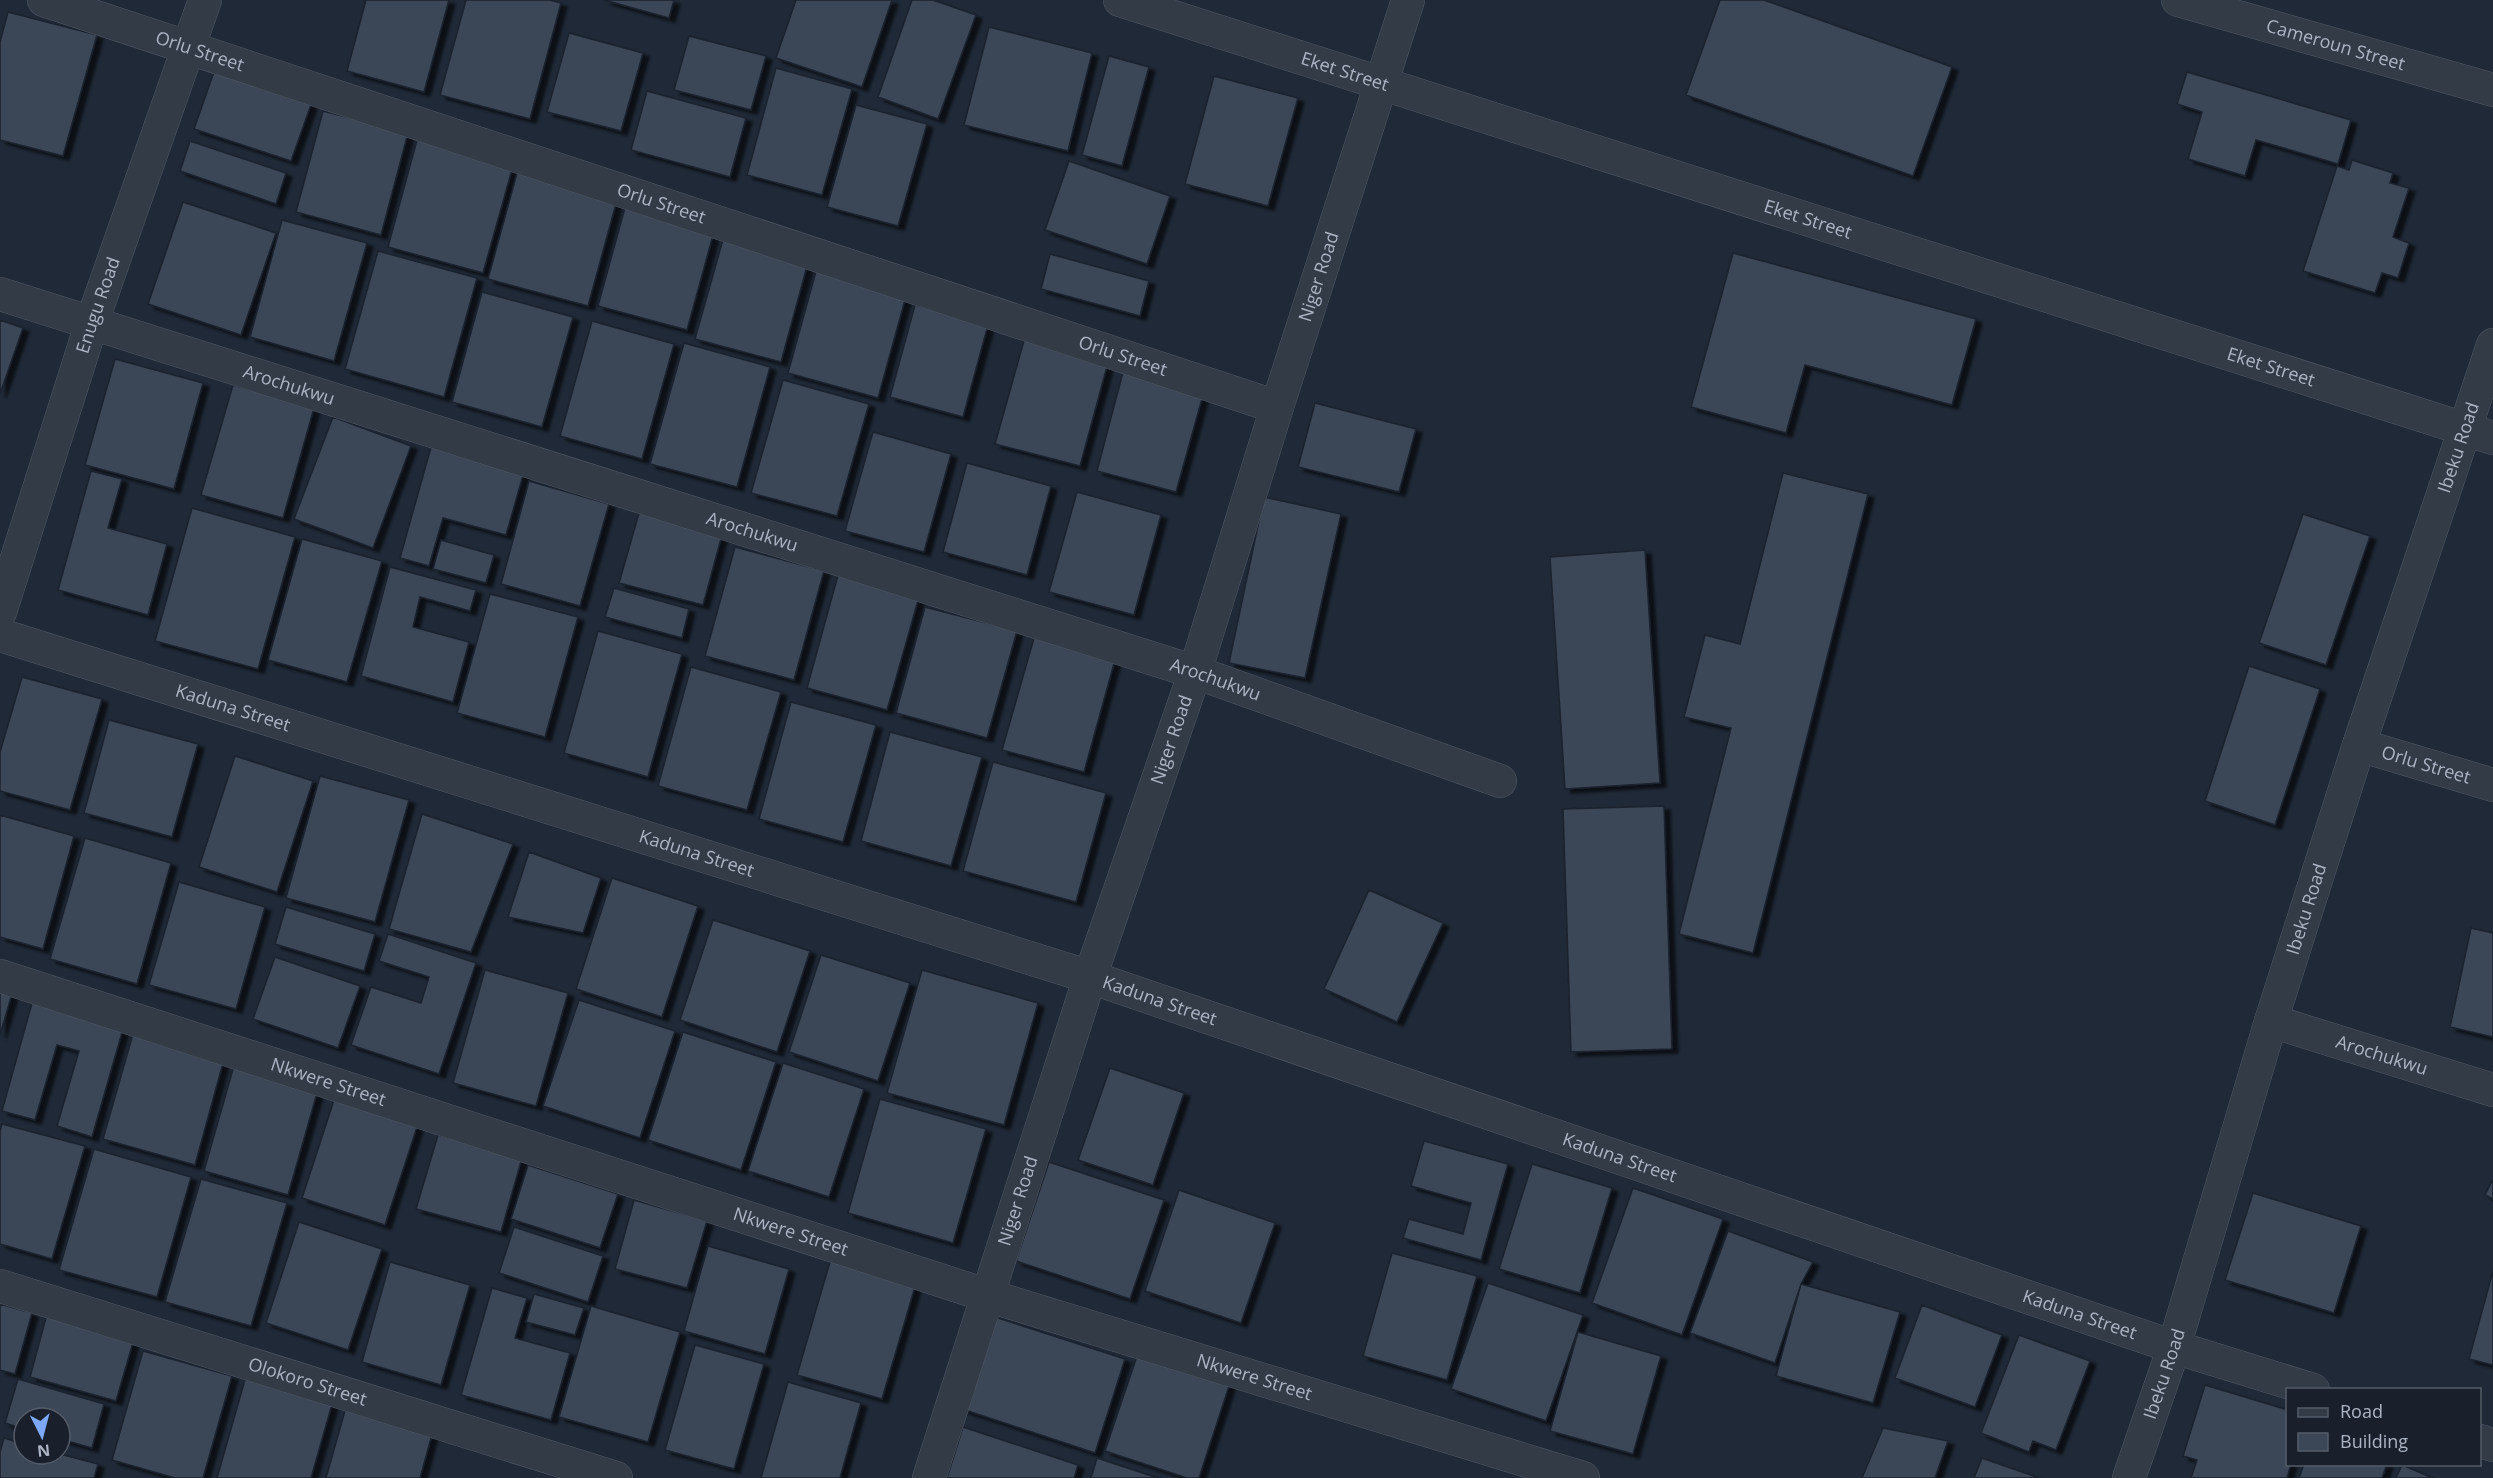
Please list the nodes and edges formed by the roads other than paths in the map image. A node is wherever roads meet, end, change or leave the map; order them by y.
1 (44, 0) edge
2 (205, 0) edge
3 (1120, 0) edge
4 (1408, 0) edge
5 (2178, 0) edge
6 (190, 48) junction
7 (1382, 84) junction
8 (2493, 90) edge
9 (0, 294) edge
10 (92, 322) junction
11 (2493, 345) edge
12 (1277, 407) junction
13 (2480, 434) edge
14 (0, 612) edge
15 (0, 635) edge
16 (1195, 672) junction
17 (2360, 745) junction
18 (1500, 781) dead end
19 (2493, 785) edge
20 (0, 976) edge
21 (1090, 977) junction
22 (2271, 1021) junction
23 (2493, 1090) edge
24 (0, 1286) edge
25 (986, 1295) junction
26 (2174, 1347) junction
27 (2310, 1388) edge
28 (616, 1478) edge
29 (929, 1478) edge
30 (1583, 1478) edge
31 (2129, 1478) edge

1 - 6 street, Orlu Street
2 - 6 street, Enugu Road
3 - 7 street, Eket Street
4 - 7 street, Niger Road
5 - 8 street, Cameroun Street
6 - 10 street, Enugu Road
6 - 12 street, Orlu Street
7 - 12 street, Niger Road
7 - 13 street, Eket Street
9 - 10 street, Arochukwu
10 - 14 street, Enugu Road
10 - 16 street, Arochukwu
11 - 13 street, Ibeku Road
12 - 16 street, Niger Road
13 - 17 street, Ibeku Road
15 - 21 street, Kaduna Street
16 - 18 street, Arochukwu
16 - 21 street, Niger Road
17 - 19 street, Orlu Street
17 - 22 street, Ibeku Road
20 - 25 street, Nkwere Street
21 - 25 street, Niger Road
21 - 26 street, Kaduna Street
22 - 23 street, Arochukwu
22 - 26 street, Ibeku Road
24 - 28 street, Olokoro Street
25 - 29 street, Niger Road
25 - 30 street, Nkwere Street
26 - 27 street, Kaduna Street
26 - 31 street, Ibeku Road

